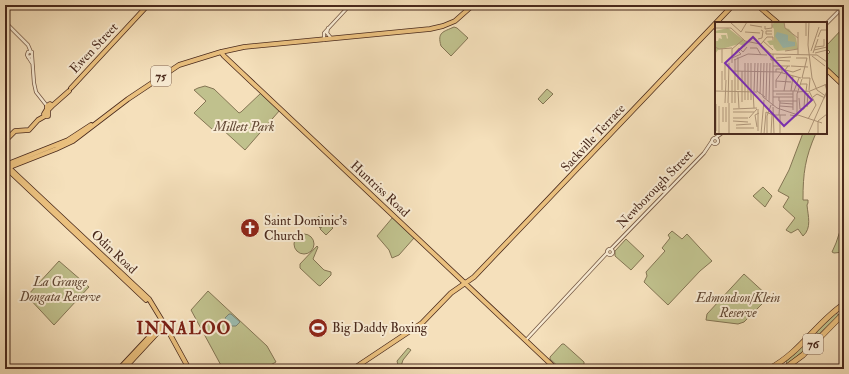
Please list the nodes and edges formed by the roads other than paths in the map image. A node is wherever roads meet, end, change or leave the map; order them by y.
1 (147, 5) edge
2 (350, 5) edge
3 (475, 5) edge
4 (734, 5) edge
5 (758, 5) edge
6 (844, 6) edge
7 (5, 22) edge
8 (718, 22) edge
9 (719, 22) edge
10 (775, 22) edge
11 (827, 23) edge
12 (715, 25) edge
13 (715, 26) edge
14 (328, 28) junction
15 (350, 36) junction
16 (331, 38) junction
17 (325, 39) junction
18 (29, 52) junction
19 (223, 52) junction
20 (213, 55) junction
21 (32, 56) junction
22 (28, 57) junction
23 (227, 59) junction
24 (33, 65) junction
25 (827, 70) edge
26 (844, 86) edge
27 (50, 105) junction
28 (116, 108) junction
29 (44, 115) junction
30 (721, 134) edge
31 (5, 138) edge
32 (716, 139) junction
33 (5, 141) edge
34 (713, 142) junction
35 (38, 156) junction
36 (6, 167) edge
37 (15, 172) junction
38 (612, 250) junction
39 (608, 254) junction
40 (461, 280) junction
41 (466, 284) junction
42 (456, 289) junction
43 (844, 304) edge
44 (838, 307) junction
45 (842, 314) edge
46 (163, 324) junction
47 (167, 334) junction
48 (820, 336) junction
49 (152, 339) junction
50 (526, 340) junction
51 (805, 341) junction
52 (797, 350) junction
53 (806, 351) junction
54 (782, 361) junction
55 (119, 369) edge
56 (124, 369) edge
57 (187, 369) edge
58 (354, 369) edge
59 (556, 369) edge
60 (769, 369) edge
61 (786, 369) edge

1 - 27 main road, Ewen Street
2 - 14 street
3 - 15 main road, 75
4 - 8 main road, Sackville Terrace
4 - 9 main road, Sackville Terrace
5 - 10 main road
6 - 11 street
7 - 18 street
12 - 41 main road, Sackville Terrace
13 - 41 main road, Sackville Terrace
14 - 16 street
14 - 17 street
15 - 16 main road, 75
15 - 17 main road, 75
16 - 17 main road, 75
17 - 19 main road, 75
18 - 21 street
18 - 22 street
19 - 20 main road, 75
19 - 23 main road, Huntriss Road
19 - 41 main road, Huntriss Road
20 - 23 main road
20 - 28 main road, 75
21 - 22 street
21 - 24 street
22 - 24 street
23 - 40 main road, Huntriss Road
24 - 27 street
25 - 26 main road
27 - 29 main road
28 - 35 main road, 75
28 - 36 main road, 75
29 - 31 main road
29 - 33 main road
30 - 32 street
32 - 34 street, Newborough Street
32 - 34 street, Newborough Street
34 - 38 street, Newborough Street
35 - 36 main road, 75
35 - 37 main road
36 - 37 main road, Odin Road
36 - 46 main road, Odin Road
37 - 46 main road, Odin Road
38 - 39 street, Newborough Street
38 - 39 street, Newborough Street
39 - 50 street, Newborough Street
40 - 41 main road, Huntriss Road
40 - 42 main road
41 - 42 main road
41 - 50 main road, Huntriss Road
41 - 58 main road
42 - 58 main road
43 - 44 highway, 76
44 - 45 highway
44 - 51 highway, 76
45 - 48 highway, 76
46 - 47 main road, Odin Road
46 - 49 main road
46 - 55 main road
46 - 57 main road, Odin Road
47 - 49 main road
47 - 57 main road, Odin Road
48 - 51 highway
48 - 53 highway, 76
49 - 56 main road
50 - 59 main road, Huntriss Road
51 - 52 highway, 76
52 - 53 highway
52 - 54 highway, 76
53 - 61 highway, 76
54 - 60 highway, 76
54 - 61 street

